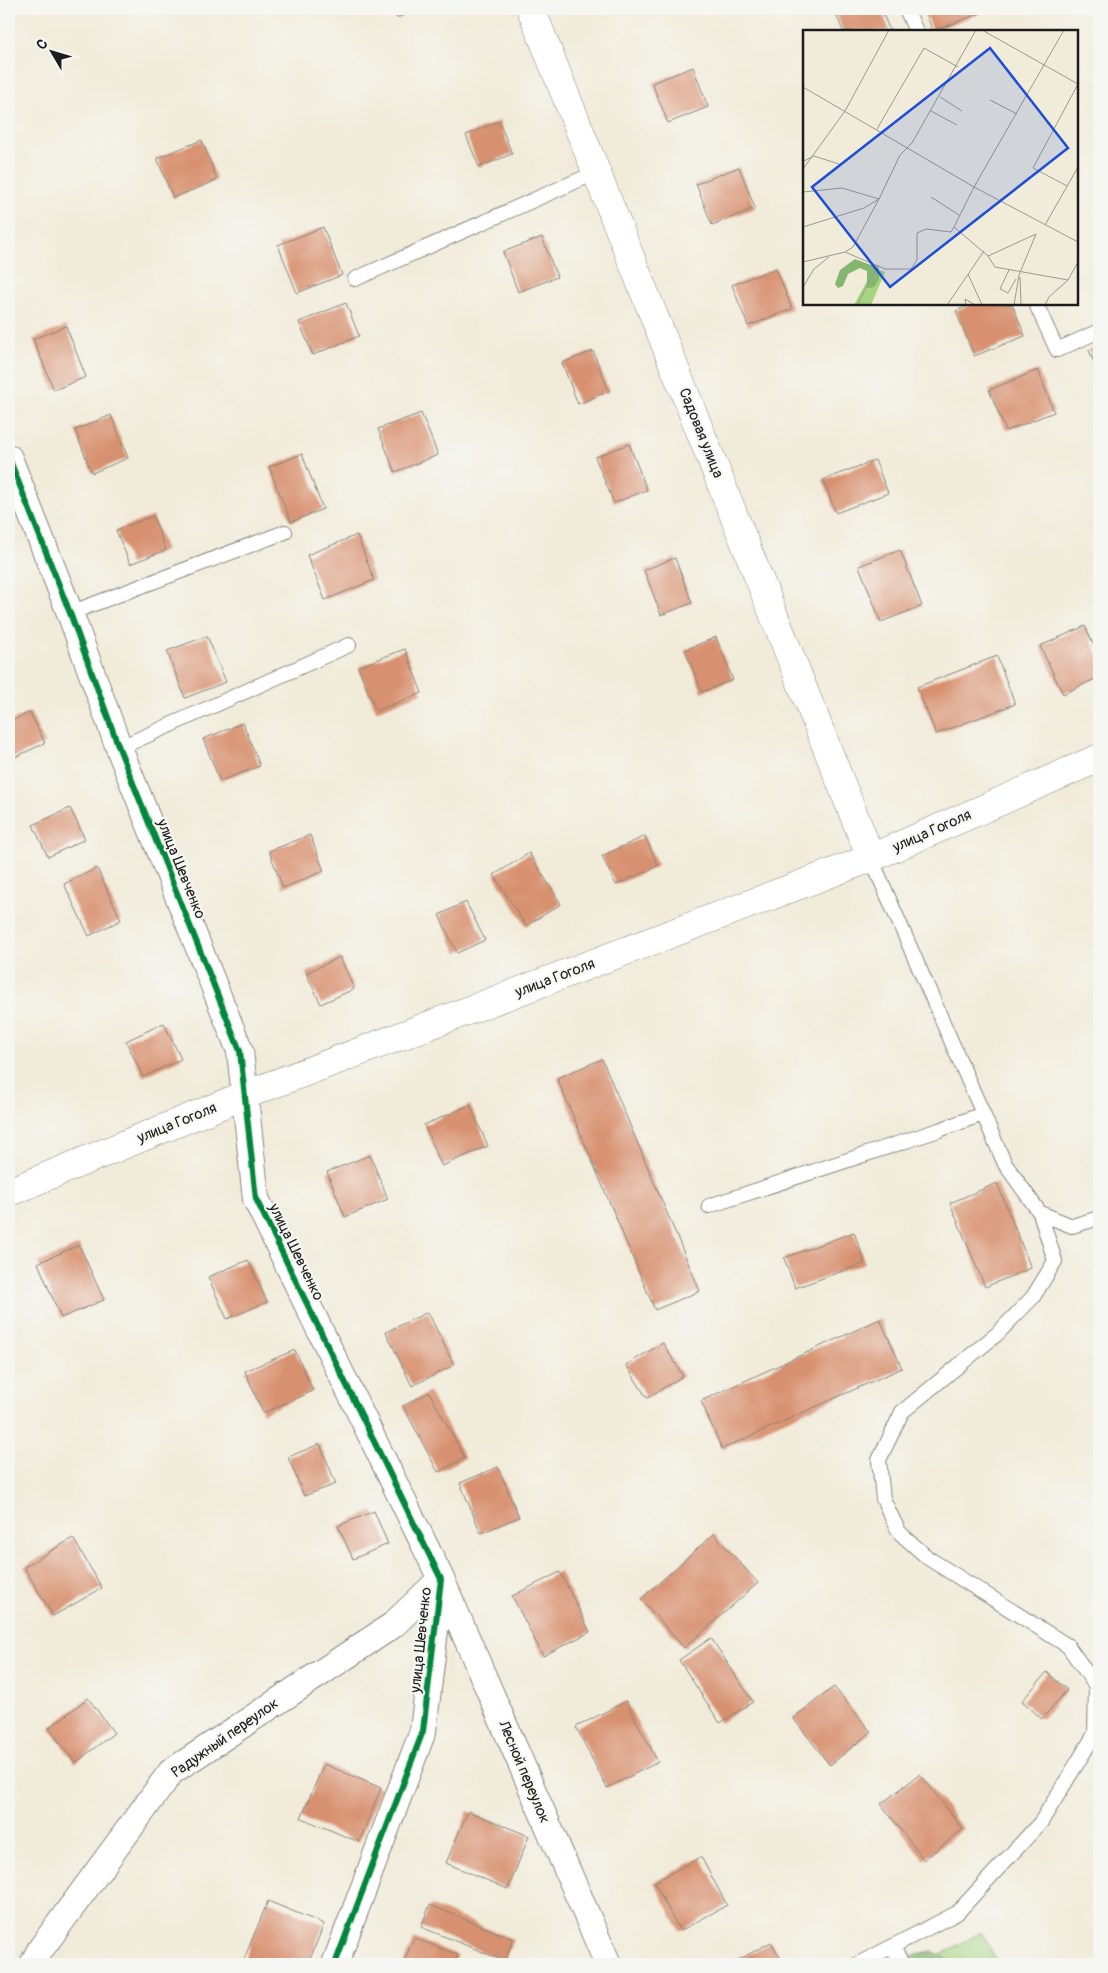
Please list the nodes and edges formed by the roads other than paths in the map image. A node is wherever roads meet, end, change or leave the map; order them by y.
1 (532, 9) edge
2 (906, 9) edge
3 (916, 30) edge
4 (596, 172) junction
5 (355, 279) dead end
6 (1036, 305) edge
7 (1099, 331) edge
8 (9, 458) edge
9 (285, 532) dead end
10 (70, 613) junction
11 (349, 645) dead end
12 (119, 748) junction
13 (1099, 758) edge
14 (871, 858) junction
15 (245, 1095) junction
16 (982, 1114) junction
17 (9, 1192) edge
18 (709, 1206) dead end
19 (1040, 1213) junction
20 (1099, 1218) edge
21 (441, 1579) junction
22 (893, 1946) junction
23 (34, 1964) edge
24 (335, 1964) edge
25 (608, 1964) edge
26 (858, 1964) edge
27 (902, 1964) edge

1 - 4 main road, Садовая улица
2 - 3 lane
4 - 5 lane
4 - 14 main road, Садовая улица
6 - 7 lane
8 - 10 street, улица Шевченко
9 - 10 lane
10 - 12 street, улица Шевченко
11 - 12 lane
12 - 15 street, улица Шевченко
13 - 14 main road, улица Гоголя
14 - 15 main road, улица Гоголя
14 - 16 lane
15 - 17 main road, улица Гоголя
15 - 21 street, улица Шевченко
16 - 18 lane
16 - 19 lane
19 - 20 lane
19 - 22 lane
21 - 23 street, Радужный переулок
21 - 24 street, улица Шевченко
21 - 25 street, Лесной переулок
22 - 26 lane
22 - 27 lane

